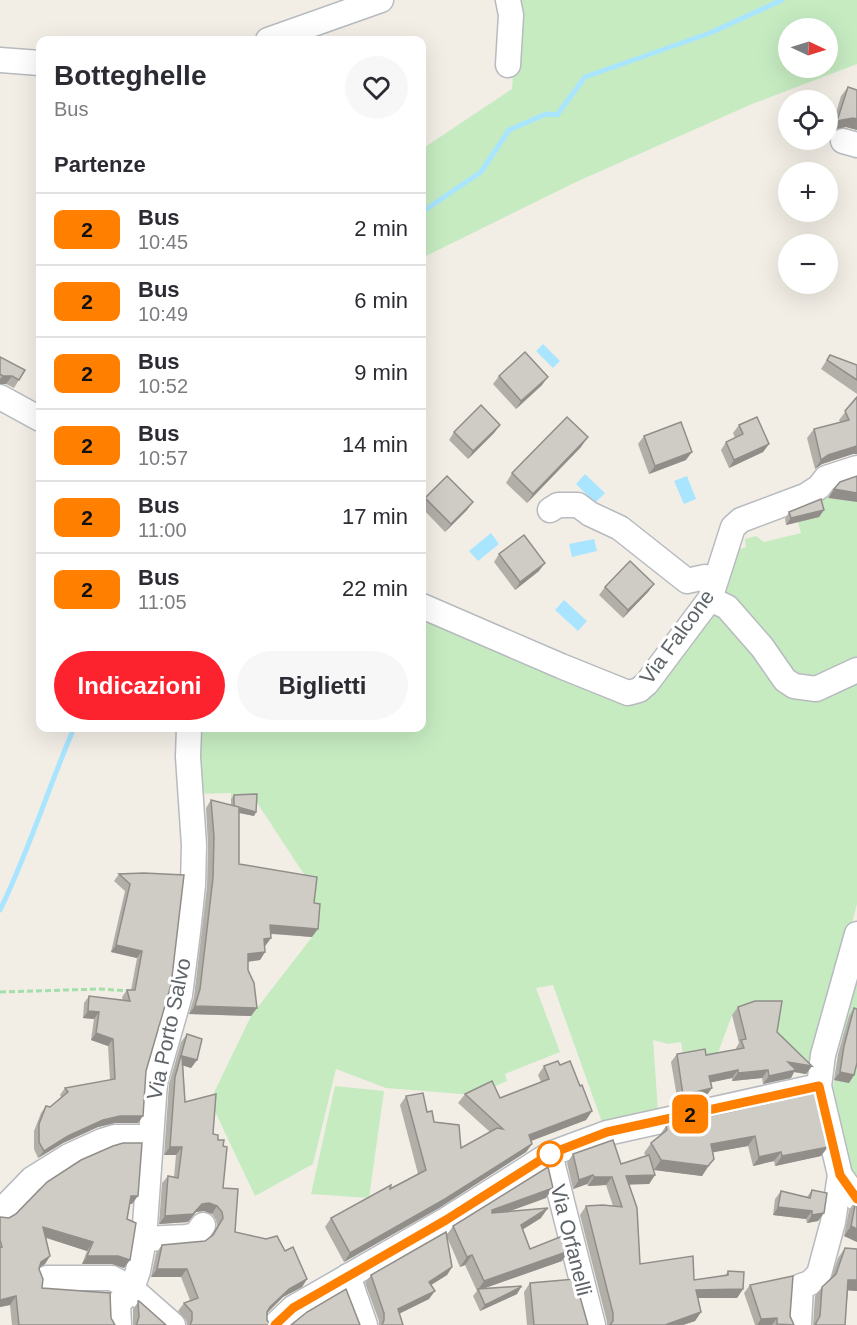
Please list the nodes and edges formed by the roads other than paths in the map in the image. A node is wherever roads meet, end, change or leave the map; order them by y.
1 (381, 0) edge
2 (508, 0) edge
3 (279, 36) edge
4 (0, 60) edge
5 (36, 63) edge
6 (508, 65) dead end
7 (0, 397) edge
8 (36, 417) edge
9 (857, 468) edge
10 (550, 510) dead end
11 (629, 519) dead end
12 (710, 599) junction
13 (426, 608) edge
14 (857, 670) edge
15 (189, 732) edge
16 (857, 934) edge
17 (819, 1086) junction
18 (150, 1137) junction
19 (550, 1154) junction
20 (840, 1175) junction
21 (857, 1199) edge
22 (0, 1212) edge
23 (203, 1225) dead end
24 (144, 1239) junction
25 (348, 1276) junction
26 (47, 1278) dead end
27 (132, 1288) junction
28 (119, 1325) edge
29 (173, 1325) edge
30 (275, 1325) edge
31 (365, 1325) edge
32 (593, 1325) edge
33 (799, 1325) edge

1 - 3 street
2 - 6 street
4 - 5 street
7 - 8 street
9 - 12 street, Via Falcone
10 - 11 street
12 - 13 street, Via Falcone
12 - 14 street
15 - 18 street, Via Porto Salvo
16 - 17 street
17 - 19 street
17 - 20 street
18 - 22 street
18 - 24 street, Via Porto Salvo
19 - 25 street
19 - 32 street, Via Orfanelli
20 - 21 street
20 - 33 street
23 - 24 street
24 - 27 street, Via Porto Salvo
25 - 30 street
25 - 31 street
26 - 27 street
27 - 28 street, Via Porto Salvo
27 - 29 street

